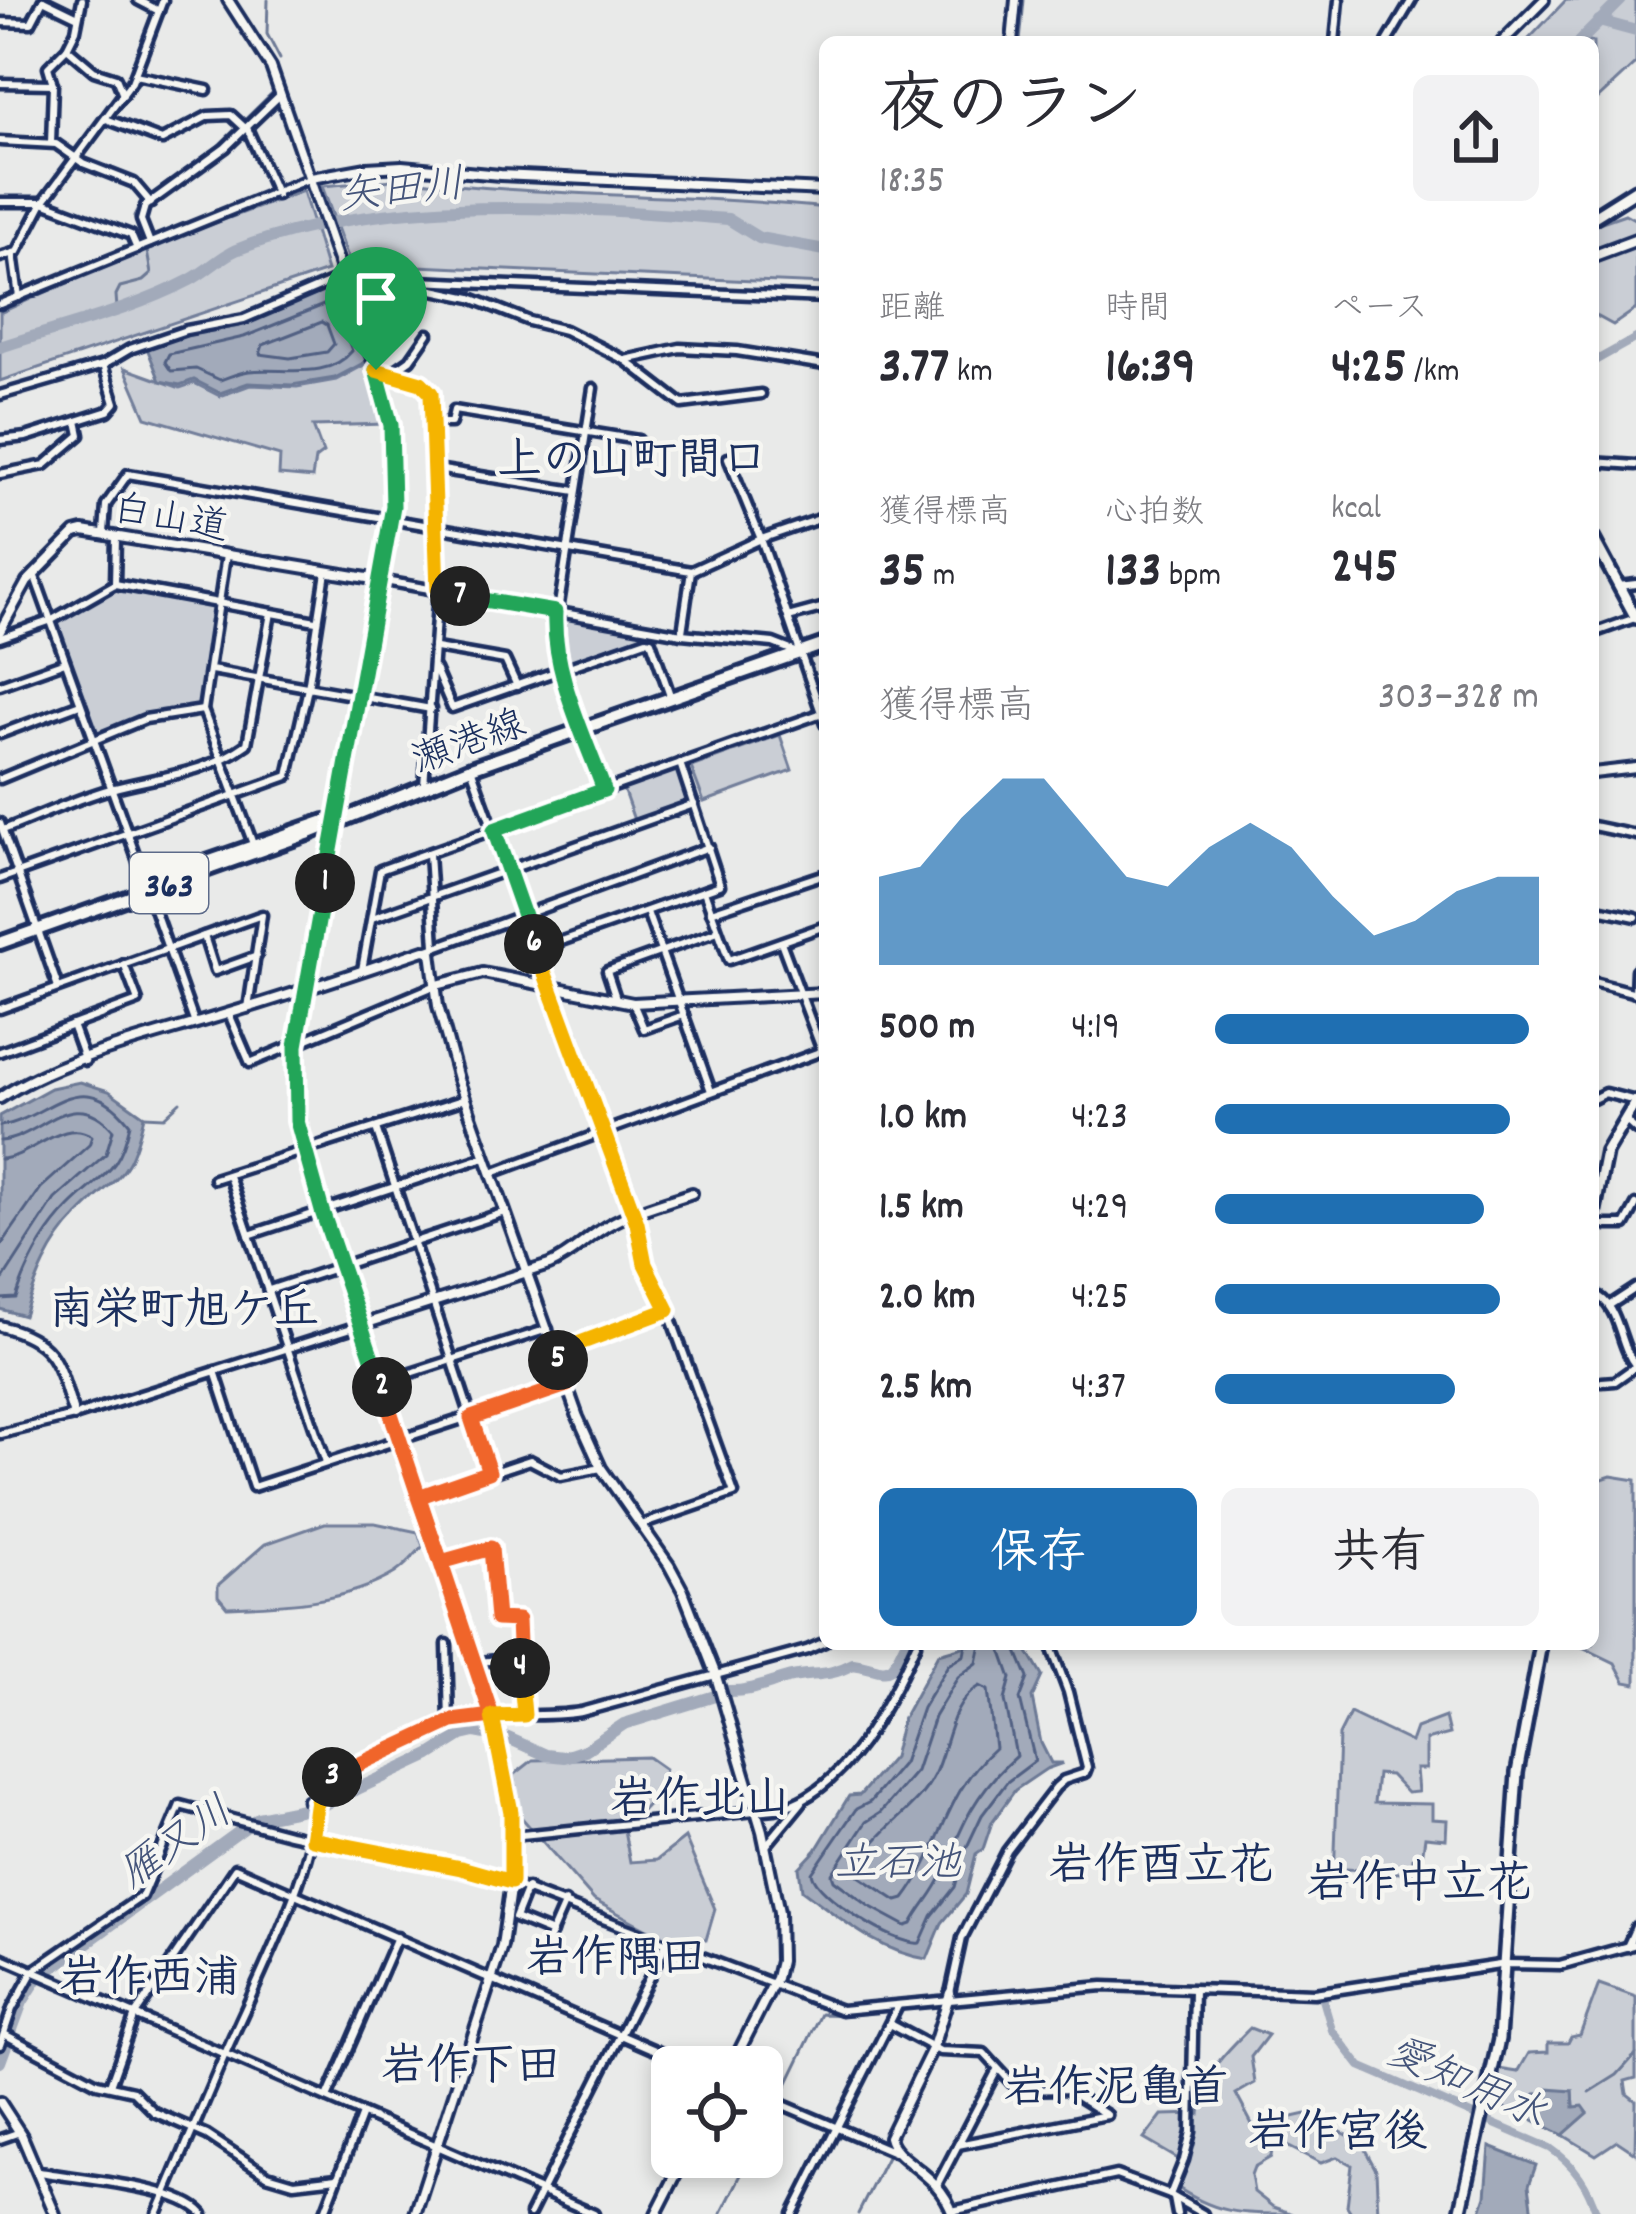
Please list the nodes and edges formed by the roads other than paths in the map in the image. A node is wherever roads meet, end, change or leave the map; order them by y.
1 (82, 0) edge
2 (138, 0) edge
3 (163, 0) edge
4 (228, 0) edge
5 (1016, 0) edge
6 (1339, 0) edge
7 (1412, 0) edge
8 (1544, 0) edge
9 (159, 11) junction
10 (76, 16) junction
11 (0, 22) edge
12 (1013, 36) edge
13 (1336, 36) edge
14 (1391, 36) edge
15 (1508, 36) edge
16 (67, 47) junction
17 (135, 75) junction
18 (0, 82) edge
19 (53, 84) junction
20 (207, 90) dead end
21 (123, 95) junction
22 (280, 95) junction
23 (106, 119) junction
24 (244, 125) junction
25 (0, 141) edge
26 (51, 143) junction
27 (76, 159) junction
28 (312, 182) junction
29 (819, 190) edge
30 (1636, 190) edge
31 (277, 195) junction
32 (148, 199) junction
33 (0, 202) edge
34 (43, 202) junction
35 (1599, 213) edge
36 (1636, 240) edge
37 (150, 243) junction
38 (137, 249) junction
39 (13, 253) junction
40 (1599, 254) edge
41 (0, 257) edge
42 (343, 273) junction
43 (390, 280) junction
44 (20, 298) junction
45 (819, 298) edge
46 (0, 304) edge
47 (428, 334) dead end
48 (625, 360) junction
49 (819, 364) edge
50 (104, 365) junction
51 (376, 370) junction
52 (390, 374) junction
53 (593, 388) dead end
54 (761, 394) dead end
55 (0, 395) edge
56 (77, 421) junction
57 (434, 424) junction
58 (585, 432) junction
59 (0, 440) edge
60 (638, 440) dead end
61 (728, 458) dead end
62 (1599, 462) edge
63 (1636, 465) edge
64 (436, 469) junction
65 (0, 474) edge
66 (576, 491) junction
67 (819, 519) edge
68 (391, 521) junction
69 (437, 528) junction
70 (104, 533) junction
71 (116, 537) junction
72 (761, 538) junction
73 (566, 548) junction
74 (1599, 550) edge
75 (226, 555) junction
76 (1606, 563) junction
77 (1599, 566) edge
78 (692, 571) junction
79 (326, 572) junction
80 (34, 574) junction
81 (379, 580) junction
82 (115, 584) junction
83 (1636, 584) edge
84 (1619, 586) junction
85 (438, 590) junction
86 (220, 603) junction
87 (819, 608) edge
88 (555, 612) junction
89 (271, 613) junction
90 (788, 616) junction
91 (1636, 618) edge
92 (52, 620) junction
93 (318, 621) junction
94 (1599, 631) edge
95 (0, 634) edge
96 (682, 634) junction
97 (819, 646) edge
98 (436, 648) junction
99 (800, 653) junction
100 (65, 662) junction
101 (434, 666) junction
102 (211, 670) junction
103 (562, 670) junction
104 (258, 680) junction
105 (0, 685) edge
106 (517, 686) junction
107 (308, 688) junction
108 (359, 697) junction
109 (671, 700) junction
110 (819, 702) edge
111 (80, 704) junction
112 (430, 709) junction
113 (203, 710) junction
114 (819, 713) edge
115 (583, 730) junction
116 (0, 734) edge
117 (94, 739) junction
118 (223, 761) junction
119 (680, 763) junction
120 (472, 768) junction
121 (1636, 768) edge
122 (1599, 772) edge
123 (0, 779) edge
124 (424, 786) junction
125 (111, 789) junction
126 (604, 790) junction
127 (236, 795) junction
128 (694, 804) junction
129 (336, 819) junction
130 (1, 826) edge
131 (1599, 827) edge
132 (494, 830) junction
133 (127, 834) junction
134 (1636, 835) edge
135 (253, 844) junction
136 (709, 848) junction
137 (429, 854) junction
138 (508, 871) junction
139 (19, 872) junction
140 (819, 876) edge
141 (0, 879) edge
142 (147, 887) junction
143 (704, 891) junction
144 (433, 899) junction
145 (1599, 909) edge
146 (647, 912) junction
147 (712, 912) junction
148 (524, 916) junction
149 (1636, 917) edge
150 (372, 918) junction
151 (36, 927) junction
152 (819, 928) edge
153 (718, 931) junction
154 (203, 937) junction
155 (0, 939) edge
156 (781, 942) junction
157 (431, 948) junction
158 (168, 949) junction
159 (536, 950) junction
160 (662, 952) junction
161 (256, 956) junction
162 (124, 964) junction
163 (362, 970) junction
164 (1636, 970) edge
165 (1599, 984) edge
166 (437, 985) junction
167 (550, 986) junction
168 (58, 987) junction
169 (303, 992) junction
170 (1635, 993) edge
171 (819, 994) edge
172 (801, 995) junction
173 (616, 998) junction
174 (678, 1000) junction
175 (633, 1003) junction
176 (248, 1008) junction
177 (0, 1009) edge
178 (229, 1014) junction
179 (684, 1015) junction
180 (195, 1024) junction
181 (72, 1025) junction
182 (819, 1041) edge
183 (296, 1046) junction
184 (0, 1052) edge
185 (819, 1052) edge
186 (85, 1060) junction
187 (711, 1091) junction
188 (1599, 1096) edge
189 (0, 1097) edge
190 (465, 1099) junction
191 (1636, 1101) edge
192 (1625, 1120) junction
193 (376, 1128) junction
194 (603, 1130) junction
195 (1636, 1130) edge
196 (303, 1152) junction
197 (1606, 1152) junction
198 (488, 1156) junction
199 (1599, 1158) edge
200 (492, 1173) junction
201 (229, 1176) junction
202 (214, 1179) dead end
203 (395, 1186) junction
204 (1599, 1189) edge
205 (692, 1193) dead end
206 (1636, 1205) edge
207 (322, 1211) junction
208 (506, 1212) junction
209 (632, 1214) junction
210 (1599, 1222) edge
211 (249, 1235) junction
212 (413, 1244) junction
213 (341, 1267) junction
214 (527, 1270) junction
215 (1636, 1288) edge
216 (269, 1290) junction
217 (1599, 1297) edge
218 (433, 1301) junction
219 (1610, 1305) junction
220 (668, 1310) junction
221 (361, 1325) junction
222 (0, 1326) edge
223 (548, 1329) junction
224 (1636, 1341) edge
225 (288, 1348) junction
226 (1624, 1349) junction
227 (556, 1352) junction
228 (451, 1358) junction
229 (215, 1370) junction
230 (1602, 1382) dead end
231 (380, 1383) junction
232 (567, 1385) junction
233 (74, 1416) junction
234 (471, 1418) junction
235 (0, 1435) edge
236 (400, 1439) junction
237 (326, 1463) junction
238 (602, 1468) junction
239 (489, 1472) junction
240 (418, 1497) junction
241 (641, 1526) junction
242 (441, 1562) junction
243 (447, 1644) dead end
244 (819, 1644) edge
245 (913, 1650) edge
246 (1052, 1650) edge
247 (1539, 1650) edge
248 (520, 1657) junction
249 (473, 1663) junction
250 (715, 1672) junction
251 (524, 1715) junction
252 (492, 1716) junction
253 (449, 1723) junction
254 (805, 1800) junction
255 (757, 1811) junction
256 (512, 1836) junction
257 (312, 1839) junction
258 (764, 1846) junction
259 (511, 1882) junction
260 (527, 1888) junction
261 (293, 1893) junction
262 (565, 1901) junction
263 (1636, 1927) edge
264 (552, 1933) junction
265 (397, 1937) junction
266 (667, 1942) junction
267 (548, 1943) dead end
268 (1631, 1946) edge
269 (0, 1957) edge
270 (1506, 1964) junction
271 (34, 1971) junction
272 (494, 1979) junction
273 (773, 1985) junction
274 (1195, 1990) junction
275 (949, 1997) junction
276 (898, 2006) junction
277 (135, 2015) junction
278 (891, 2026) junction
279 (621, 2036) junction
280 (2, 2037) edge
281 (742, 2046) edge
282 (933, 2047) junction
283 (651, 2049) edge
284 (225, 2054) junction
285 (997, 2070) junction
286 (110, 2085) junction
287 (327, 2098) junction
288 (0, 2102) edge
289 (783, 2105) edge
290 (362, 2114) junction
291 (837, 2128) junction
292 (193, 2129) junction
293 (20, 2132) junction
294 (0, 2139) edge
295 (958, 2145) junction
296 (438, 2147) junction
297 (894, 2152) junction
298 (40, 2172) junction
299 (337, 2178) junction
300 (674, 2178) edge
301 (938, 2183) junction
302 (541, 2191) junction
303 (165, 2194) junction
304 (1172, 2197) junction
305 (953, 2212) edge
306 (55, 2214) edge
307 (157, 2214) edge
308 (203, 2214) edge
309 (324, 2214) edge
310 (415, 2214) edge
311 (530, 2214) edge
312 (594, 2214) edge
313 (656, 2214) edge
314 (793, 2214) edge
315 (1177, 2214) edge
316 (1203, 2214) edge
317 (1460, 2214) edge

1 - 10 street
2 - 9 street
3 - 9 street
4 - 22 street
5 - 12 street
6 - 13 street
7 - 14 street
8 - 15 street
9 - 17 street
10 - 11 street
10 - 16 street
16 - 19 street
16 - 21 street
17 - 20 street
17 - 21 street
18 - 19 street
19 - 26 street
21 - 23 street
22 - 24 street
22 - 28 street
23 - 24 street
23 - 27 street
24 - 31 street
24 - 32 street
25 - 26 street
26 - 27 street
27 - 32 street
27 - 34 street
28 - 29 street
28 - 31 street
28 - 42 street
30 - 35 highway
31 - 37 street
32 - 37 street
33 - 34 street
34 - 38 street
34 - 39 street
36 - 40 main road
37 - 38 street
38 - 44 street
39 - 41 street
39 - 44 street
42 - 43 street
42 - 50 street
42 - 51 street
43 - 45 street
43 - 48 street
44 - 46 street
47 - 52 street
48 - 49 street
48 - 54 street
50 - 55 street
50 - 56 street
51 - 52 street
51 - 68 street
52 - 57 street
53 - 58 street
56 - 59 street
56 - 65 street
57 - 58 street
57 - 64 street
58 - 60 street
58 - 66 street
61 - 72 street
62 - 63 street
64 - 66 street
64 - 69 street
66 - 73 street
67 - 72 street
68 - 69 street
68 - 70 street
68 - 81 street
69 - 73 street
69 - 85 street
70 - 71 street, 白山道
70 - 80 street, 白山道
71 - 75 street, 白山道
71 - 82 street
72 - 78 street
72 - 90 street
73 - 78 street
73 - 88 street
74 - 76 main road
75 - 79 street, 白山道
75 - 86 street
76 - 77 street
76 - 84 main road
78 - 96 street
79 - 81 street, 白山道
79 - 93 street
80 - 92 street
80 - 95 street, 白山道
81 - 85 street
81 - 108 street
82 - 86 street
82 - 92 street
83 - 84 street
84 - 91 main road
85 - 88 street
85 - 98 street
86 - 89 street
86 - 102 street
87 - 90 street
88 - 96 street
88 - 103 street
89 - 93 street
89 - 104 street
90 - 99 street
91 - 94 street
92 - 95 street
92 - 100 street
93 - 107 street
96 - 99 street
97 - 99 highway, 瀬港線 / 363
98 - 101 street
98 - 106 street
99 - 109 highway, 瀬港線 / 363
99 - 110 street
100 - 105 street
100 - 111 street
101 - 106 street
101 - 112 street
102 - 104 street
102 - 113 street
103 - 106 street
103 - 109 street
103 - 115 street
104 - 107 street
104 - 118 street
107 - 108 street
107 - 127 street
108 - 112 street
108 - 129 street
109 - 115 highway, 瀬港線 / 363
111 - 116 street
111 - 117 street
112 - 124 street
113 - 117 street
113 - 118 street
114 - 119 street
115 - 120 highway, 瀬港線 / 363
115 - 126 street
117 - 123 street
117 - 125 street
118 - 125 street
118 - 127 street
119 - 126 street
119 - 128 street
120 - 124 highway, 瀬港線 / 363
120 - 132 street
121 - 122 street
124 - 129 highway, 瀬港線 / 363
125 - 130 street
125 - 133 street
126 - 132 street
127 - 133 street
127 - 135 street
128 - 136 street
128 - 138 street
129 - 135 highway, 瀬港線 / 363
129 - 142 highway, 瀬港線 / 363
129 - 169 street
130 - 139 street
131 - 134 street
132 - 137 street
132 - 138 street
133 - 139 street
133 - 142 street
135 - 142 highway, 瀬港線 / 363
136 - 143 street
136 - 148 street
137 - 144 street
137 - 150 street
138 - 144 street
138 - 148 street
139 - 141 street
139 - 151 street
140 - 147 street
142 - 151 highway, 瀬港線 / 363
142 - 158 street
143 - 146 street
143 - 147 street
144 - 150 street
144 - 157 street
145 - 149 street
146 - 159 street
146 - 160 street
147 - 153 street
148 - 157 street
148 - 159 street
150 - 163 street
151 - 155 highway, 瀬港線 / 363
151 - 168 street
152 - 156 street
153 - 156 street
153 - 160 street
154 - 158 street
154 - 161 street
154 - 161 street
156 - 172 street
157 - 163 street
157 - 166 street
158 - 162 street
158 - 180 street
159 - 167 street
160 - 173 street
160 - 174 street
161 - 176 street
162 - 168 street
162 - 181 street
163 - 169 street
164 - 170 street
165 - 170 street
166 - 167 street
166 - 183 street
166 - 190 street
167 - 173 street
167 - 194 street
168 - 177 street
169 - 176 street
169 - 183 street
171 - 172 street
172 - 174 street
172 - 182 street
173 - 175 street
174 - 175 street
174 - 179 street
175 - 179 street
176 - 178 street
178 - 180 street
178 - 183 street
179 - 187 street
180 - 186 street
181 - 184 street
181 - 186 street
183 - 196 street
185 - 187 street
186 - 189 street
187 - 194 street
188 - 191 street
190 - 193 street
190 - 198 street
191 - 192 main road
192 - 195 street
192 - 197 main road
193 - 196 street
193 - 203 street
194 - 200 street
194 - 209 street
196 - 201 street
196 - 207 street
197 - 199 street
197 - 204 main road
198 - 200 street
198 - 203 street
200 - 208 street
201 - 202 street
201 - 211 street
203 - 207 street
203 - 212 street
205 - 209 street
206 - 210 street
207 - 211 street
207 - 213 street
208 - 212 street
208 - 214 street
209 - 214 street
209 - 220 street
211 - 216 street
212 - 213 street
212 - 218 street
213 - 216 street
213 - 221 street
214 - 218 street
214 - 223 street
215 - 219 street
216 - 225 street
217 - 219 street
218 - 221 street
218 - 228 street
219 - 226 street
220 - 227 street
220 - 241 street
221 - 225 street
221 - 231 street
222 - 233 street
223 - 227 street
223 - 228 street
224 - 226 street
225 - 229 street
225 - 237 street
226 - 230 street
227 - 232 street
228 - 231 street
228 - 234 street
229 - 233 street
229 - 237 street
231 - 236 street
232 - 234 street
232 - 238 street
233 - 235 street
234 - 236 street
234 - 239 street
236 - 237 street
236 - 240 street
238 - 239 street
238 - 241 street
239 - 240 street
240 - 242 street
241 - 250 street
242 - 248 street
242 - 249 street
243 - 253 street
244 - 250 street
245 - 254 street
246 - 275 street
247 - 270 main road
248 - 249 street
248 - 251 street
249 - 252 street
250 - 251 street
250 - 255 street
251 - 252 street
252 - 253 street
252 - 256 street
253 - 257 street
254 - 255 street
254 - 258 street
255 - 256 street
255 - 258 street
256 - 259 street
257 - 259 street
257 - 261 street
257 - 271 street
258 - 273 street
259 - 260 street
259 - 272 street
260 - 262 street
260 - 264 street
261 - 265 street
261 - 277 street
261 - 284 street
262 - 264 street
262 - 266 street
263 - 268 street
264 - 267 street
265 - 272 street
265 - 287 street
266 - 273 street
266 - 279 street
268 - 270 street
269 - 271 street
270 - 274 street
270 - 317 main road
271 - 277 street
271 - 280 street
272 - 279 street
272 - 296 street
273 - 276 street
273 - 281 street
274 - 275 street
274 - 304 street
275 - 276 street
275 - 282 street
276 - 278 street
277 - 284 street
277 - 286 street
278 - 282 street
278 - 291 street
279 - 283 street
279 - 302 street
280 - 286 street
282 - 285 street
282 - 297 street
284 - 287 street
284 - 292 street
285 - 295 street
285 - 295 street
286 - 292 street
287 - 290 street
288 - 293 street
289 - 291 street
290 - 296 street
290 - 299 street
291 - 297 street
291 - 314 street
292 - 299 street
292 - 303 street
293 - 294 street
293 - 298 street
295 - 301 street
296 - 302 street
296 - 310 street
297 - 301 street
298 - 303 street
298 - 306 street
299 - 309 street
300 - 313 street
301 - 305 street
302 - 311 street
302 - 312 street
303 - 307 street
303 - 308 street
304 - 305 street
304 - 315 street
304 - 316 street

